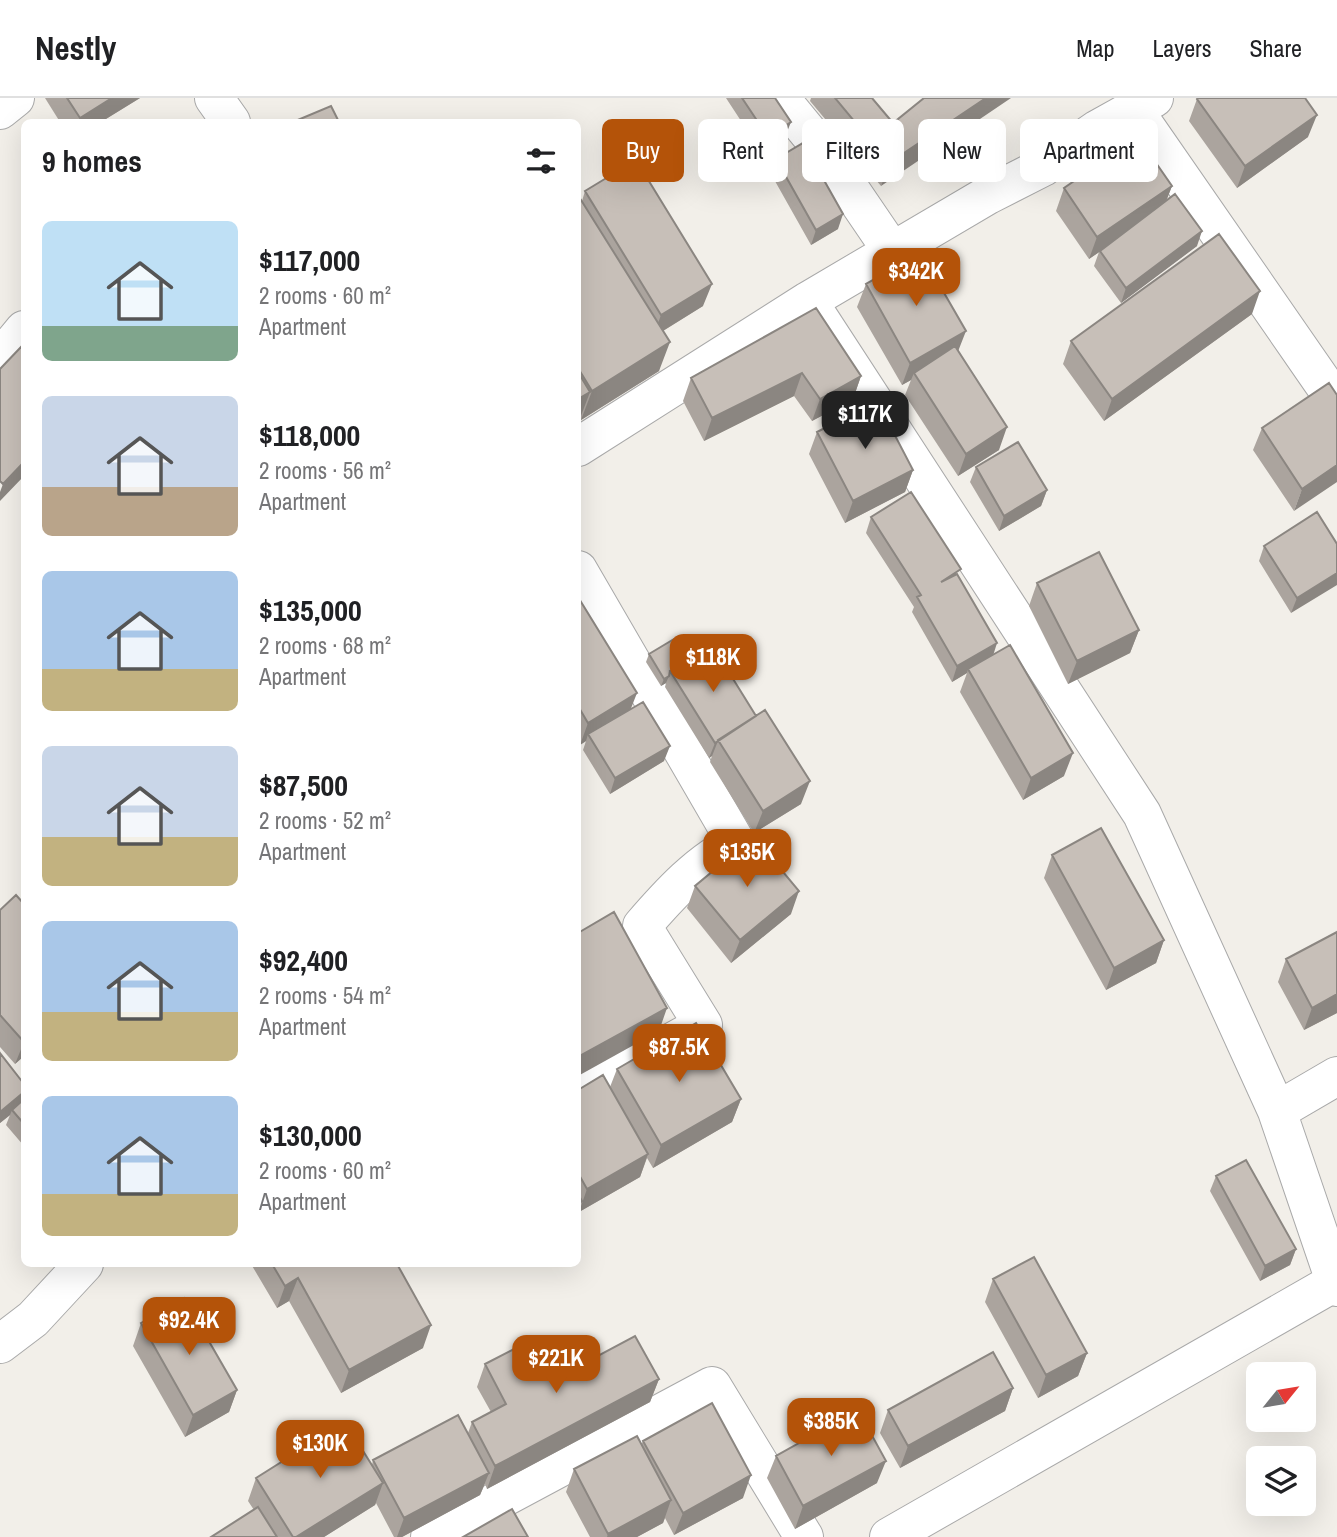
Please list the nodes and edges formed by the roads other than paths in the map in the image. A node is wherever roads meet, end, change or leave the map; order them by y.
1 (15, 98) edge
2 (214, 98) edge
3 (780, 98) edge
4 (1144, 104) edge
5 (0, 110) edge
6 (229, 119) edge
7 (892, 251) junction
8 (808, 301) junction
9 (21, 334) edge
10 (0, 359) edge
11 (1337, 404) edge
12 (581, 445) edge
13 (581, 575) edge
14 (1337, 1076) edge
15 (581, 1092) edge
16 (1277, 1111) junction
17 (81, 1267) edge
18 (1336, 1285) edge
19 (0, 1344) edge
20 (430, 1537) edge
21 (804, 1537) edge
22 (889, 1537) edge

1 - 5 street
2 - 6 street
3 - 7 street
4 - 7 street
4 - 11 street
7 - 8 street
8 - 12 street
8 - 16 street
9 - 10 street
13 - 15 street
14 - 16 street
16 - 18 street
17 - 19 street
18 - 22 street
20 - 21 street

